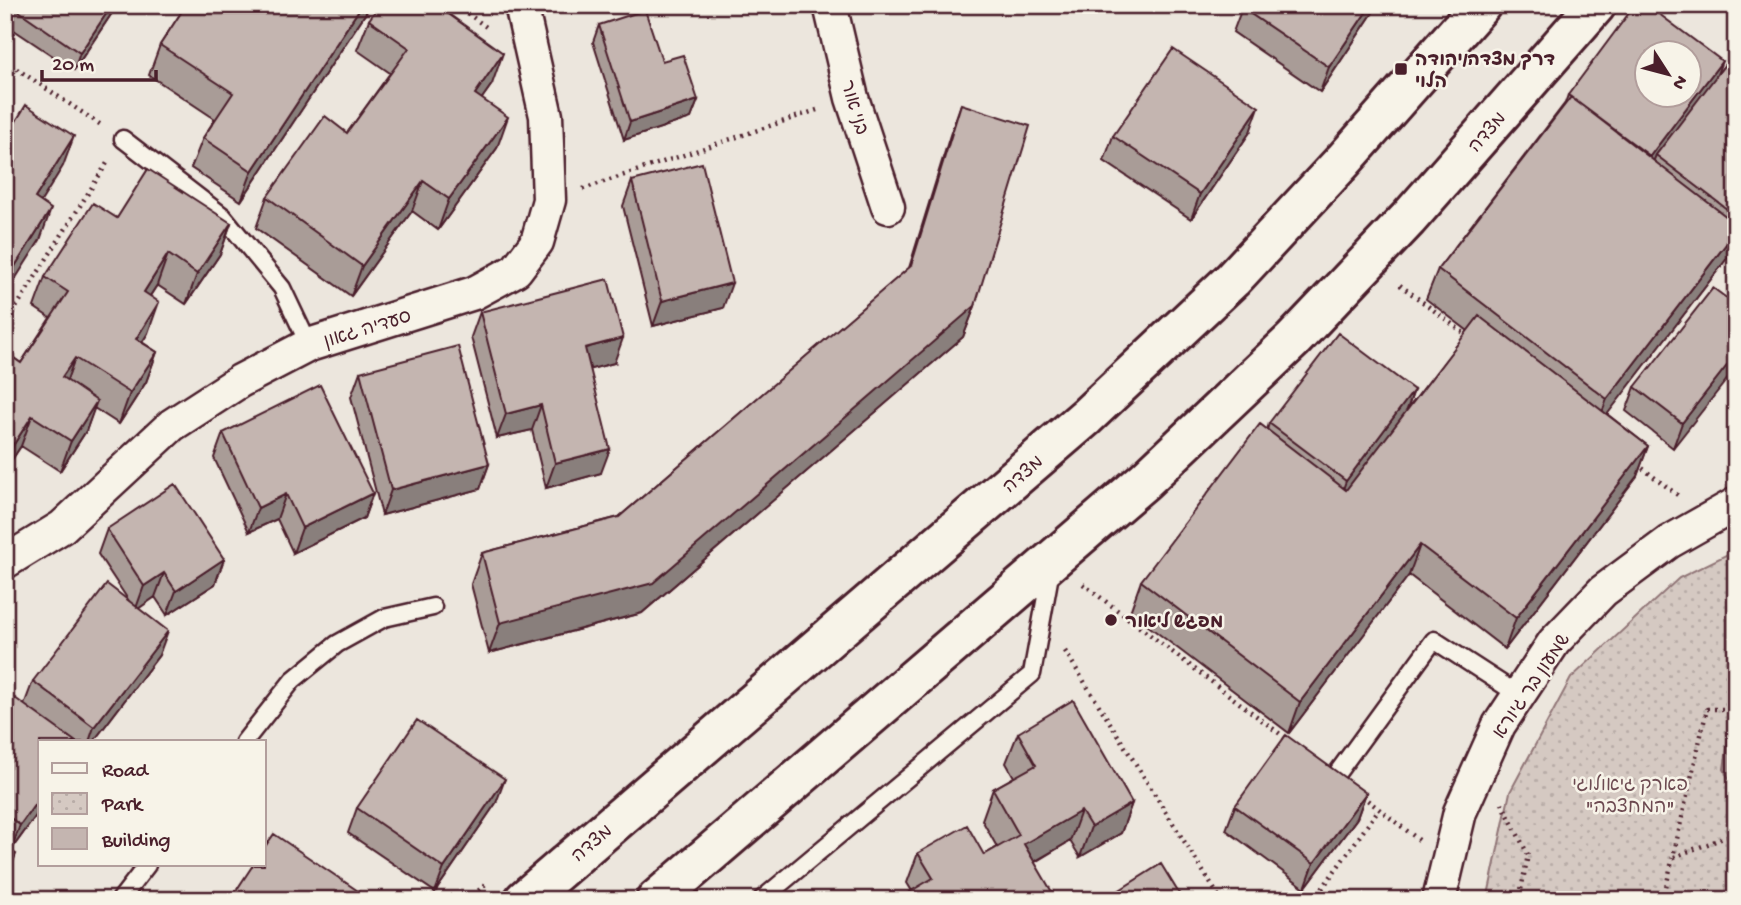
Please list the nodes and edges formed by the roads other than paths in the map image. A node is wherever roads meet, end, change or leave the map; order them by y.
1 (521, 5) edge
2 (830, 5) edge
3 (1481, 5) edge
4 (1596, 5) edge
5 (123, 139) road end
6 (888, 207) dead end
7 (309, 345) junction
8 (1722, 511) edge
9 (1052, 560) junction
10 (5, 562) edge
11 (433, 607) dead end
12 (1519, 695) junction
13 (246, 740) edge
14 (1335, 776) edge
15 (146, 866) edge
16 (120, 900) edge
17 (524, 900) edge
18 (656, 900) edge
19 (761, 900) edge
20 (1439, 900) edge

1 - 7 street, סעדיה גאון
2 - 6 street, בני אור
3 - 17 main road, מצדה
4 - 9 main road, מצדה
5 - 7 lane
7 - 10 street, סעדיה גאון
8 - 12 street, שמעון בר גיורא
9 - 18 main road, מצדה
9 - 19 lane
11 - 13 lane
12 - 14 lane
12 - 20 street, שמעון בר גיורא
15 - 16 lane

